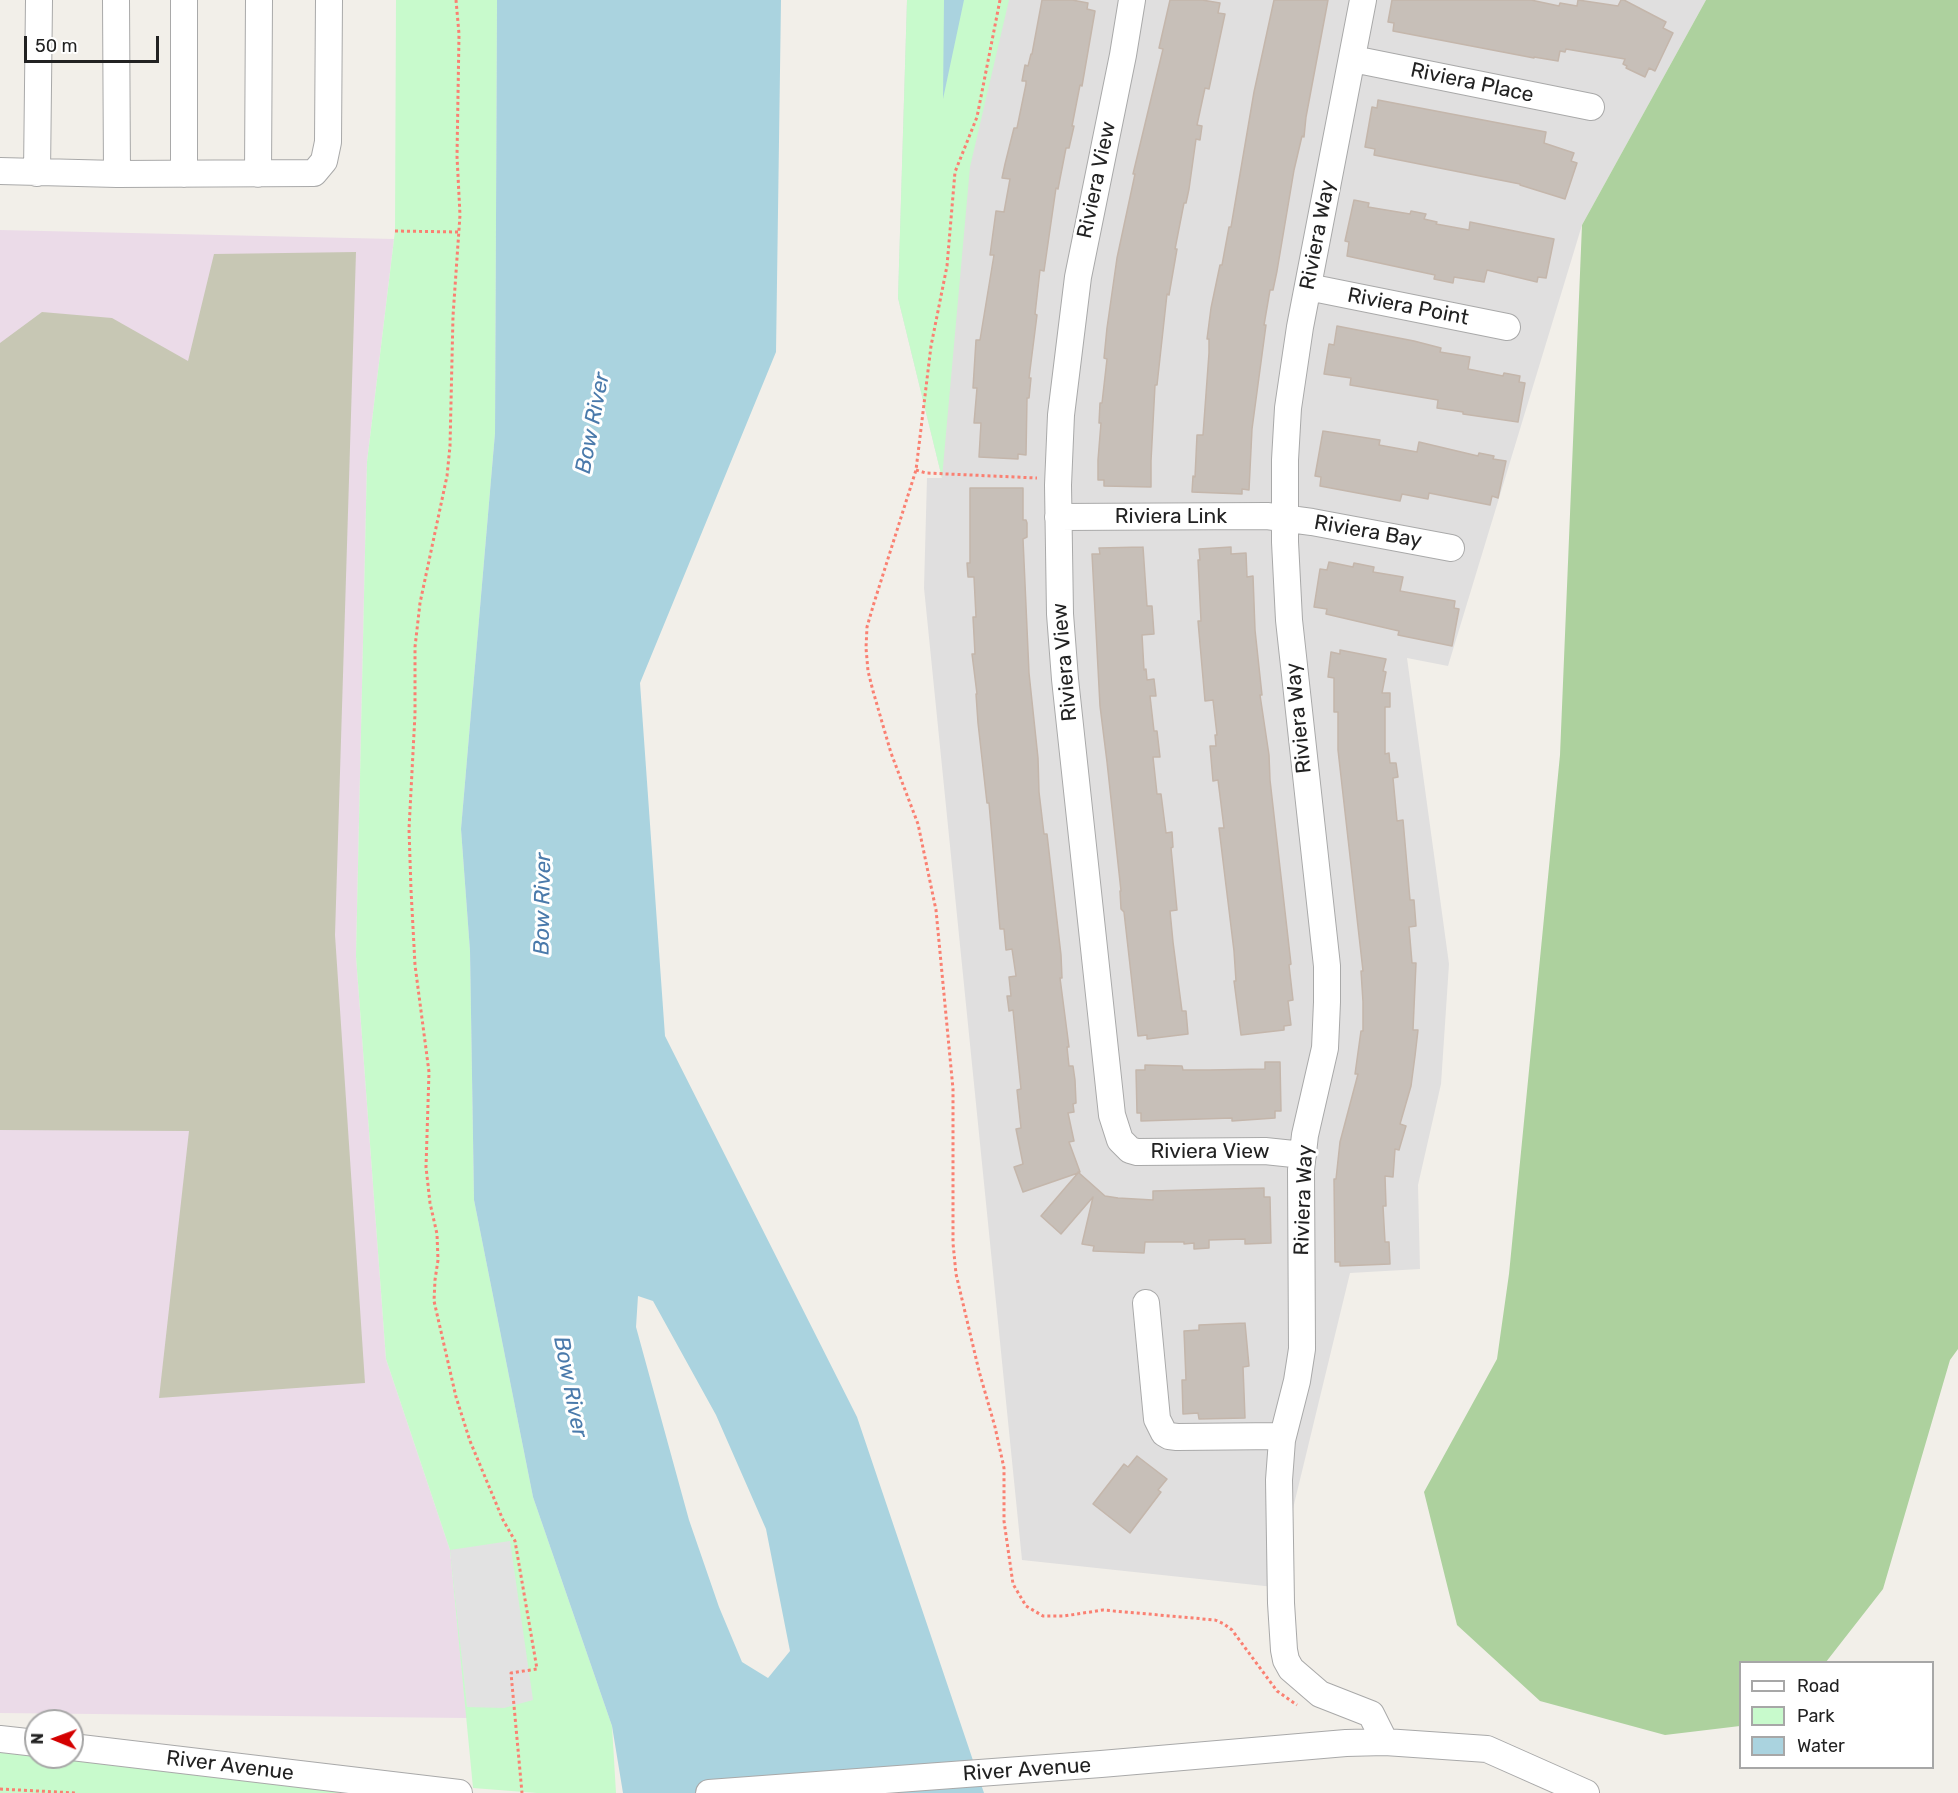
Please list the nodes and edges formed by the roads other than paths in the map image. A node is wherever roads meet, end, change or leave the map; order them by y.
1 (39, 0) edge
2 (116, 0) edge
3 (184, 0) edge
4 (259, 0) edge
5 (329, 0) edge
6 (1132, 0) edge
7 (1363, 0) edge
8 (1353, 59) junction
9 (1591, 108) dead end
10 (0, 171) edge
11 (37, 173) junction
12 (117, 174) junction
13 (184, 174) junction
14 (258, 174) junction
15 (1308, 286) junction
16 (1508, 327) dead end
17 (1058, 517) junction
18 (1284, 518) junction
19 (1450, 548) dead end
20 (1303, 1155) junction
21 (1146, 1303) dead end
22 (1282, 1436) junction
23 (0, 1739) edge
24 (24, 1742) edge
25 (1385, 1742) junction
26 (84, 1749) edge
27 (459, 1793) edge
28 (709, 1793) edge
29 (1586, 1793) edge

1 - 11 street
2 - 12 street
3 - 13 street
4 - 14 street
5 - 14 street
6 - 17 street, Riviera View
7 - 8 street, Riviera Way
8 - 9 street, Riviera Place
8 - 15 street, Riviera Way
10 - 11 street
11 - 12 street
12 - 13 street
13 - 14 street
15 - 16 street, Riviera Point
15 - 18 street, Riviera Way
17 - 18 street, Riviera Link
17 - 20 street, Riviera View
18 - 19 street, Riviera Bay
18 - 20 street, Riviera Way
20 - 22 street, Riviera Way
21 - 22 street
22 - 25 street, Riviera Way
23 - 24 street
25 - 28 street, River Avenue
25 - 29 street, River Avenue
26 - 27 street, River Avenue

